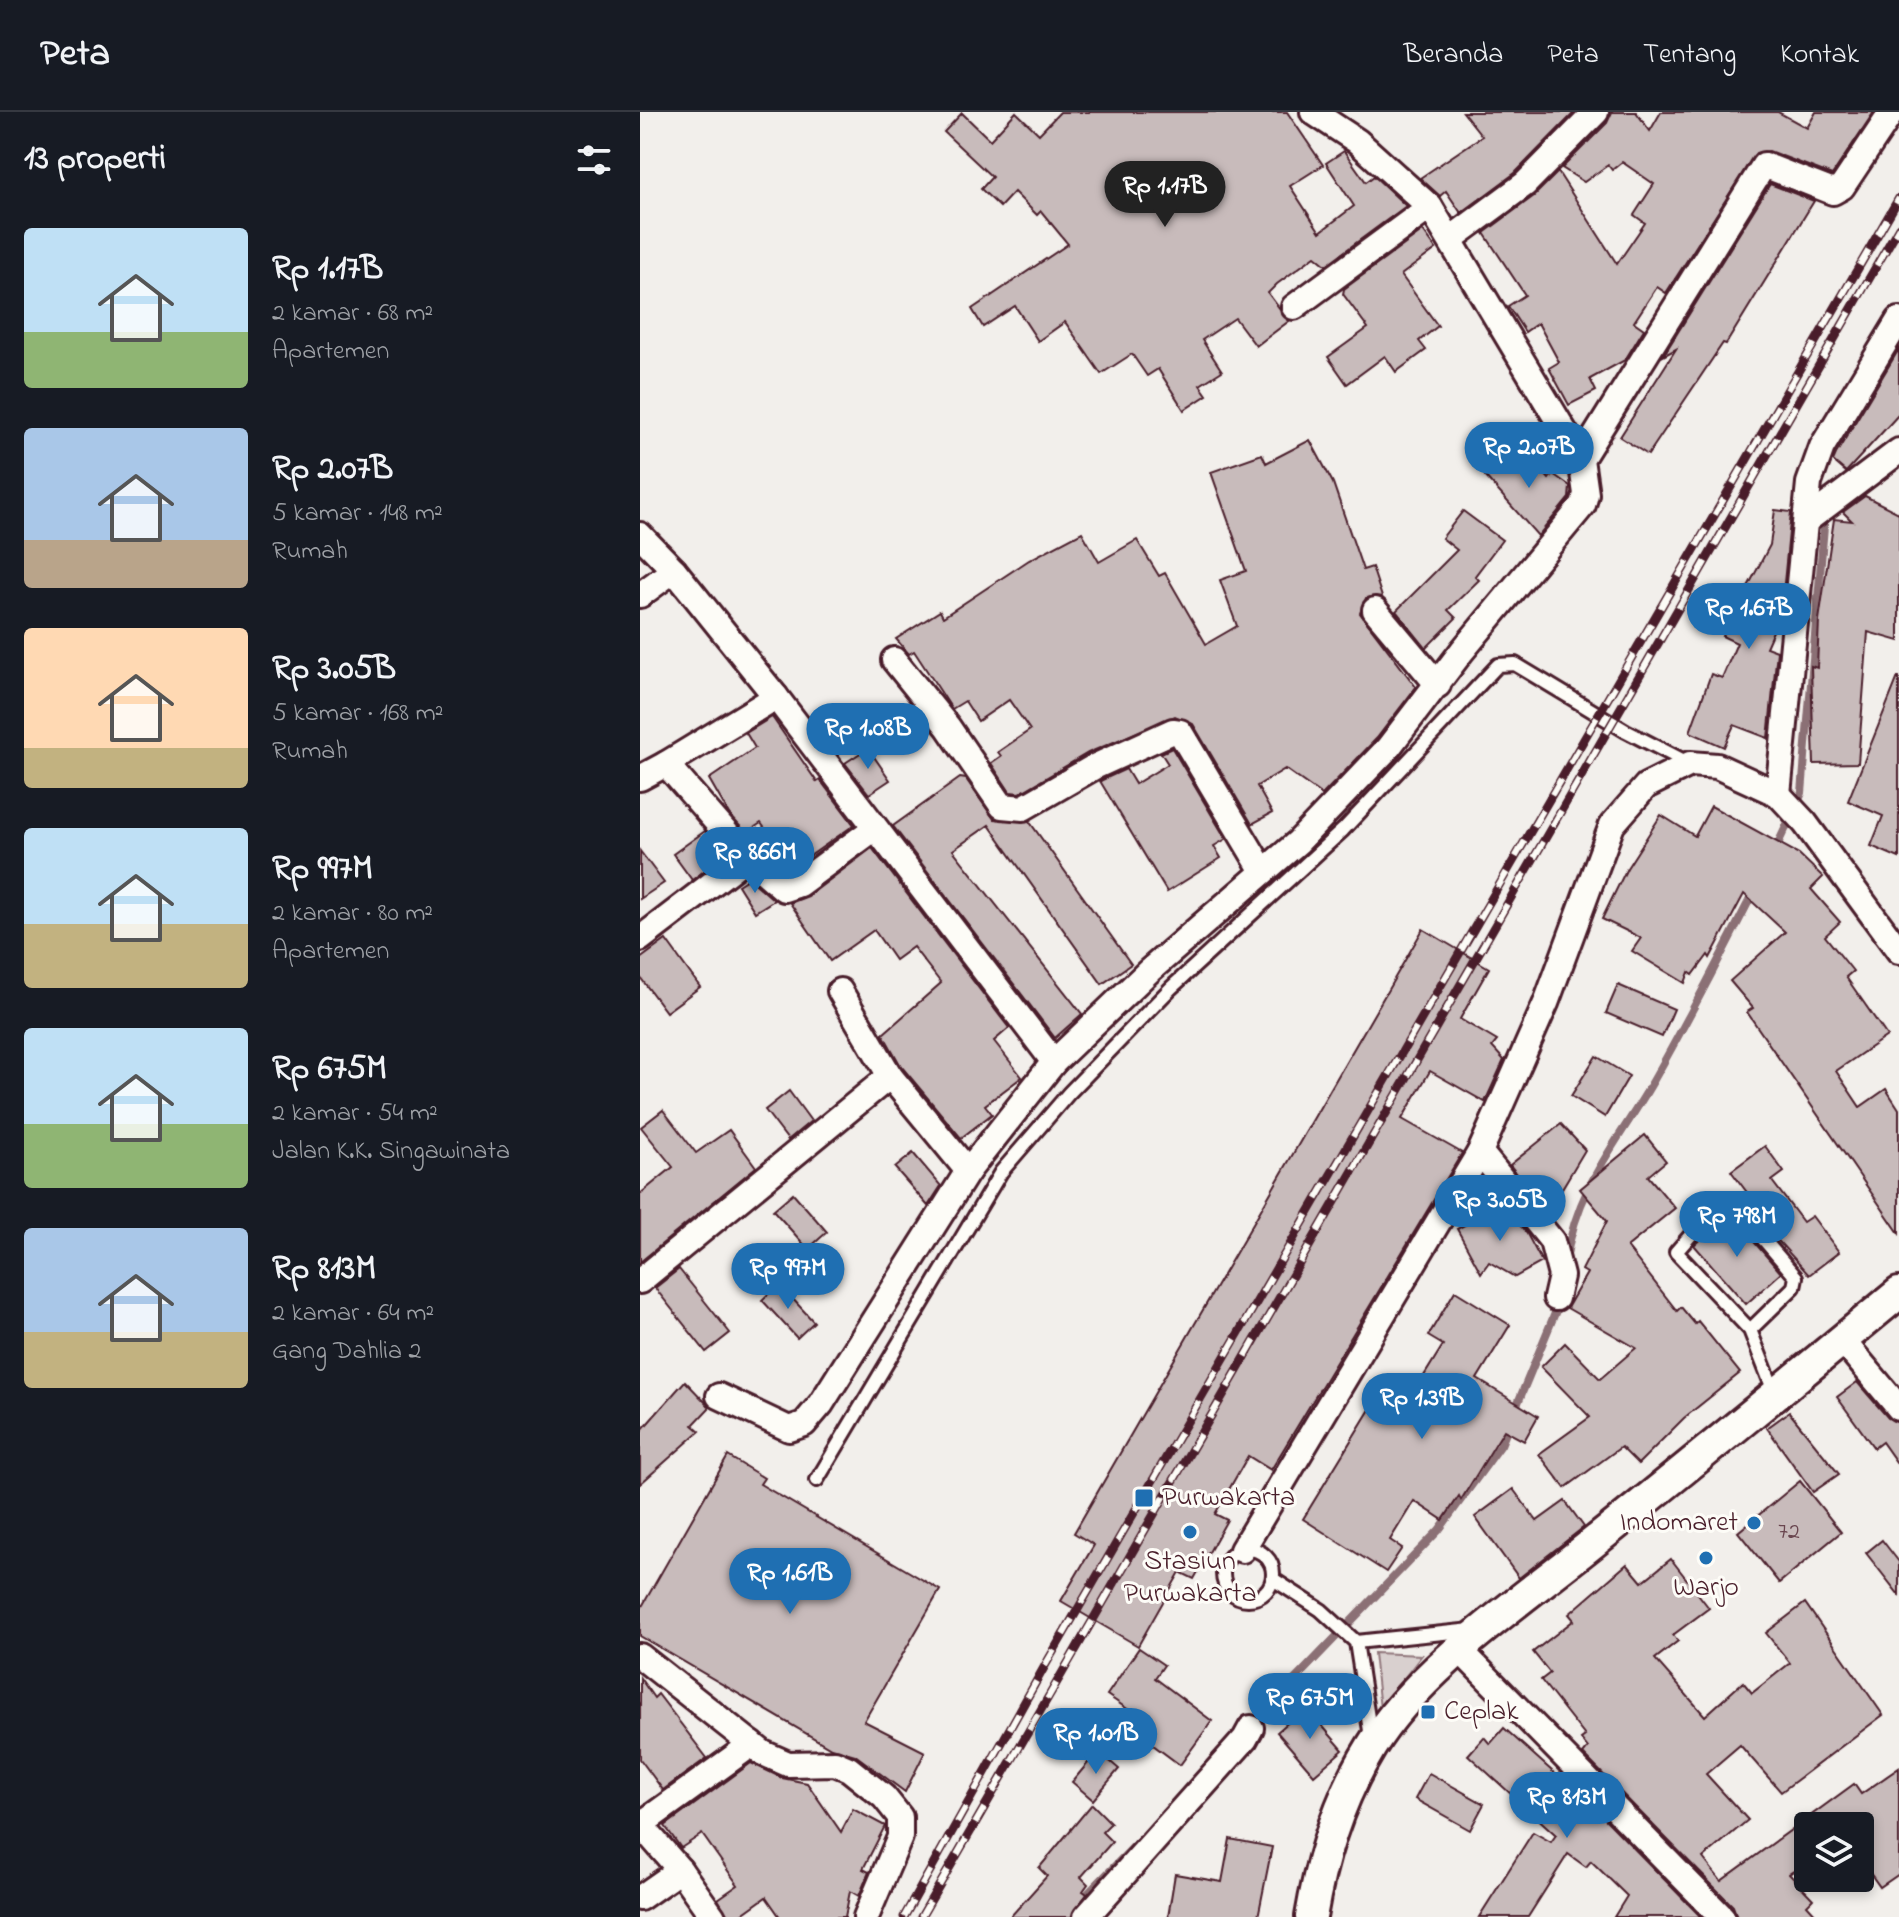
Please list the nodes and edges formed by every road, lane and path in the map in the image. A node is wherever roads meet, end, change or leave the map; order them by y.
1 (1313, 112) edge
2 (1596, 112) edge
3 (1892, 112) edge
4 (1430, 207) junction
5 (1452, 238) junction
6 (1294, 307) dead end
7 (1899, 320) edge
8 (1899, 451) edge
9 (1581, 459) junction
10 (1806, 521) junction
11 (640, 535) edge
12 (674, 570) junction
13 (640, 595) edge
14 (1375, 610) dead end
15 (894, 660) dead end
16 (1438, 685) junction
17 (776, 697) junction
18 (666, 764) junction
19 (1690, 764) junction
20 (640, 778) edge
21 (1782, 798) junction
22 (875, 828) junction
23 (747, 857) junction
24 (1263, 871) junction
25 (640, 939) edge
26 (1899, 951) edge
27 (840, 991) dead end
28 (1054, 1062) junction
29 (890, 1076) junction
30 (1480, 1152) junction
31 (968, 1171) junction
32 (640, 1281) edge
33 (1899, 1293) edge
34 (1556, 1298) dead end
35 (1750, 1330) junction
36 (1842, 1340) junction
37 (719, 1396) dead end
38 (1776, 1396) junction
39 (1899, 1408) edge
40 (817, 1480) dead end
41 (1242, 1550) junction
42 (1273, 1579) junction
43 (1485, 1629) junction
44 (1353, 1639) junction
45 (1460, 1650) junction
46 (640, 1656) edge
47 (1251, 1728) dead end
48 (752, 1744) junction
49 (1372, 1744) junction
50 (644, 1822) edge
51 (680, 1870) junction
52 (640, 1898) edge
53 (713, 1917) edge
54 (866, 1917) edge
55 (1086, 1917) edge
56 (1311, 1917) edge
57 (1722, 1917) edge

1 - 4 street
2 - 5 street
3 - 9 street
4 - 5 street
4 - 6 street
5 - 9 street
7 - 10 street
8 - 10 street
9 - 16 street
10 - 21 street
11 - 12 street
12 - 13 street
12 - 17 street
14 - 16 street
15 - 24 street
16 - 24 street
17 - 18 street
17 - 22 street
18 - 20 street
18 - 23 street
19 - 21 street
19 - 30 street
19 - 40 lane
21 - 26 street
22 - 23 street
22 - 28 street
23 - 25 street
24 - 28 street
27 - 29 street
28 - 31 street
29 - 31 street
29 - 32 street
30 - 34 street
30 - 41 street
31 - 37 street
33 - 36 street
35 - 35 lane
35 - 38 lane
36 - 38 street
36 - 39 street
38 - 43 street
41 - 42 lane
41 - 42 lane
42 - 44 lane
43 - 44 lane
43 - 45 street
44 - 49 lane
45 - 49 street
45 - 57 street
46 - 48 street
47 - 55 street
48 - 50 street
48 - 54 street
49 - 56 street
50 - 51 street
51 - 52 street
51 - 53 street

